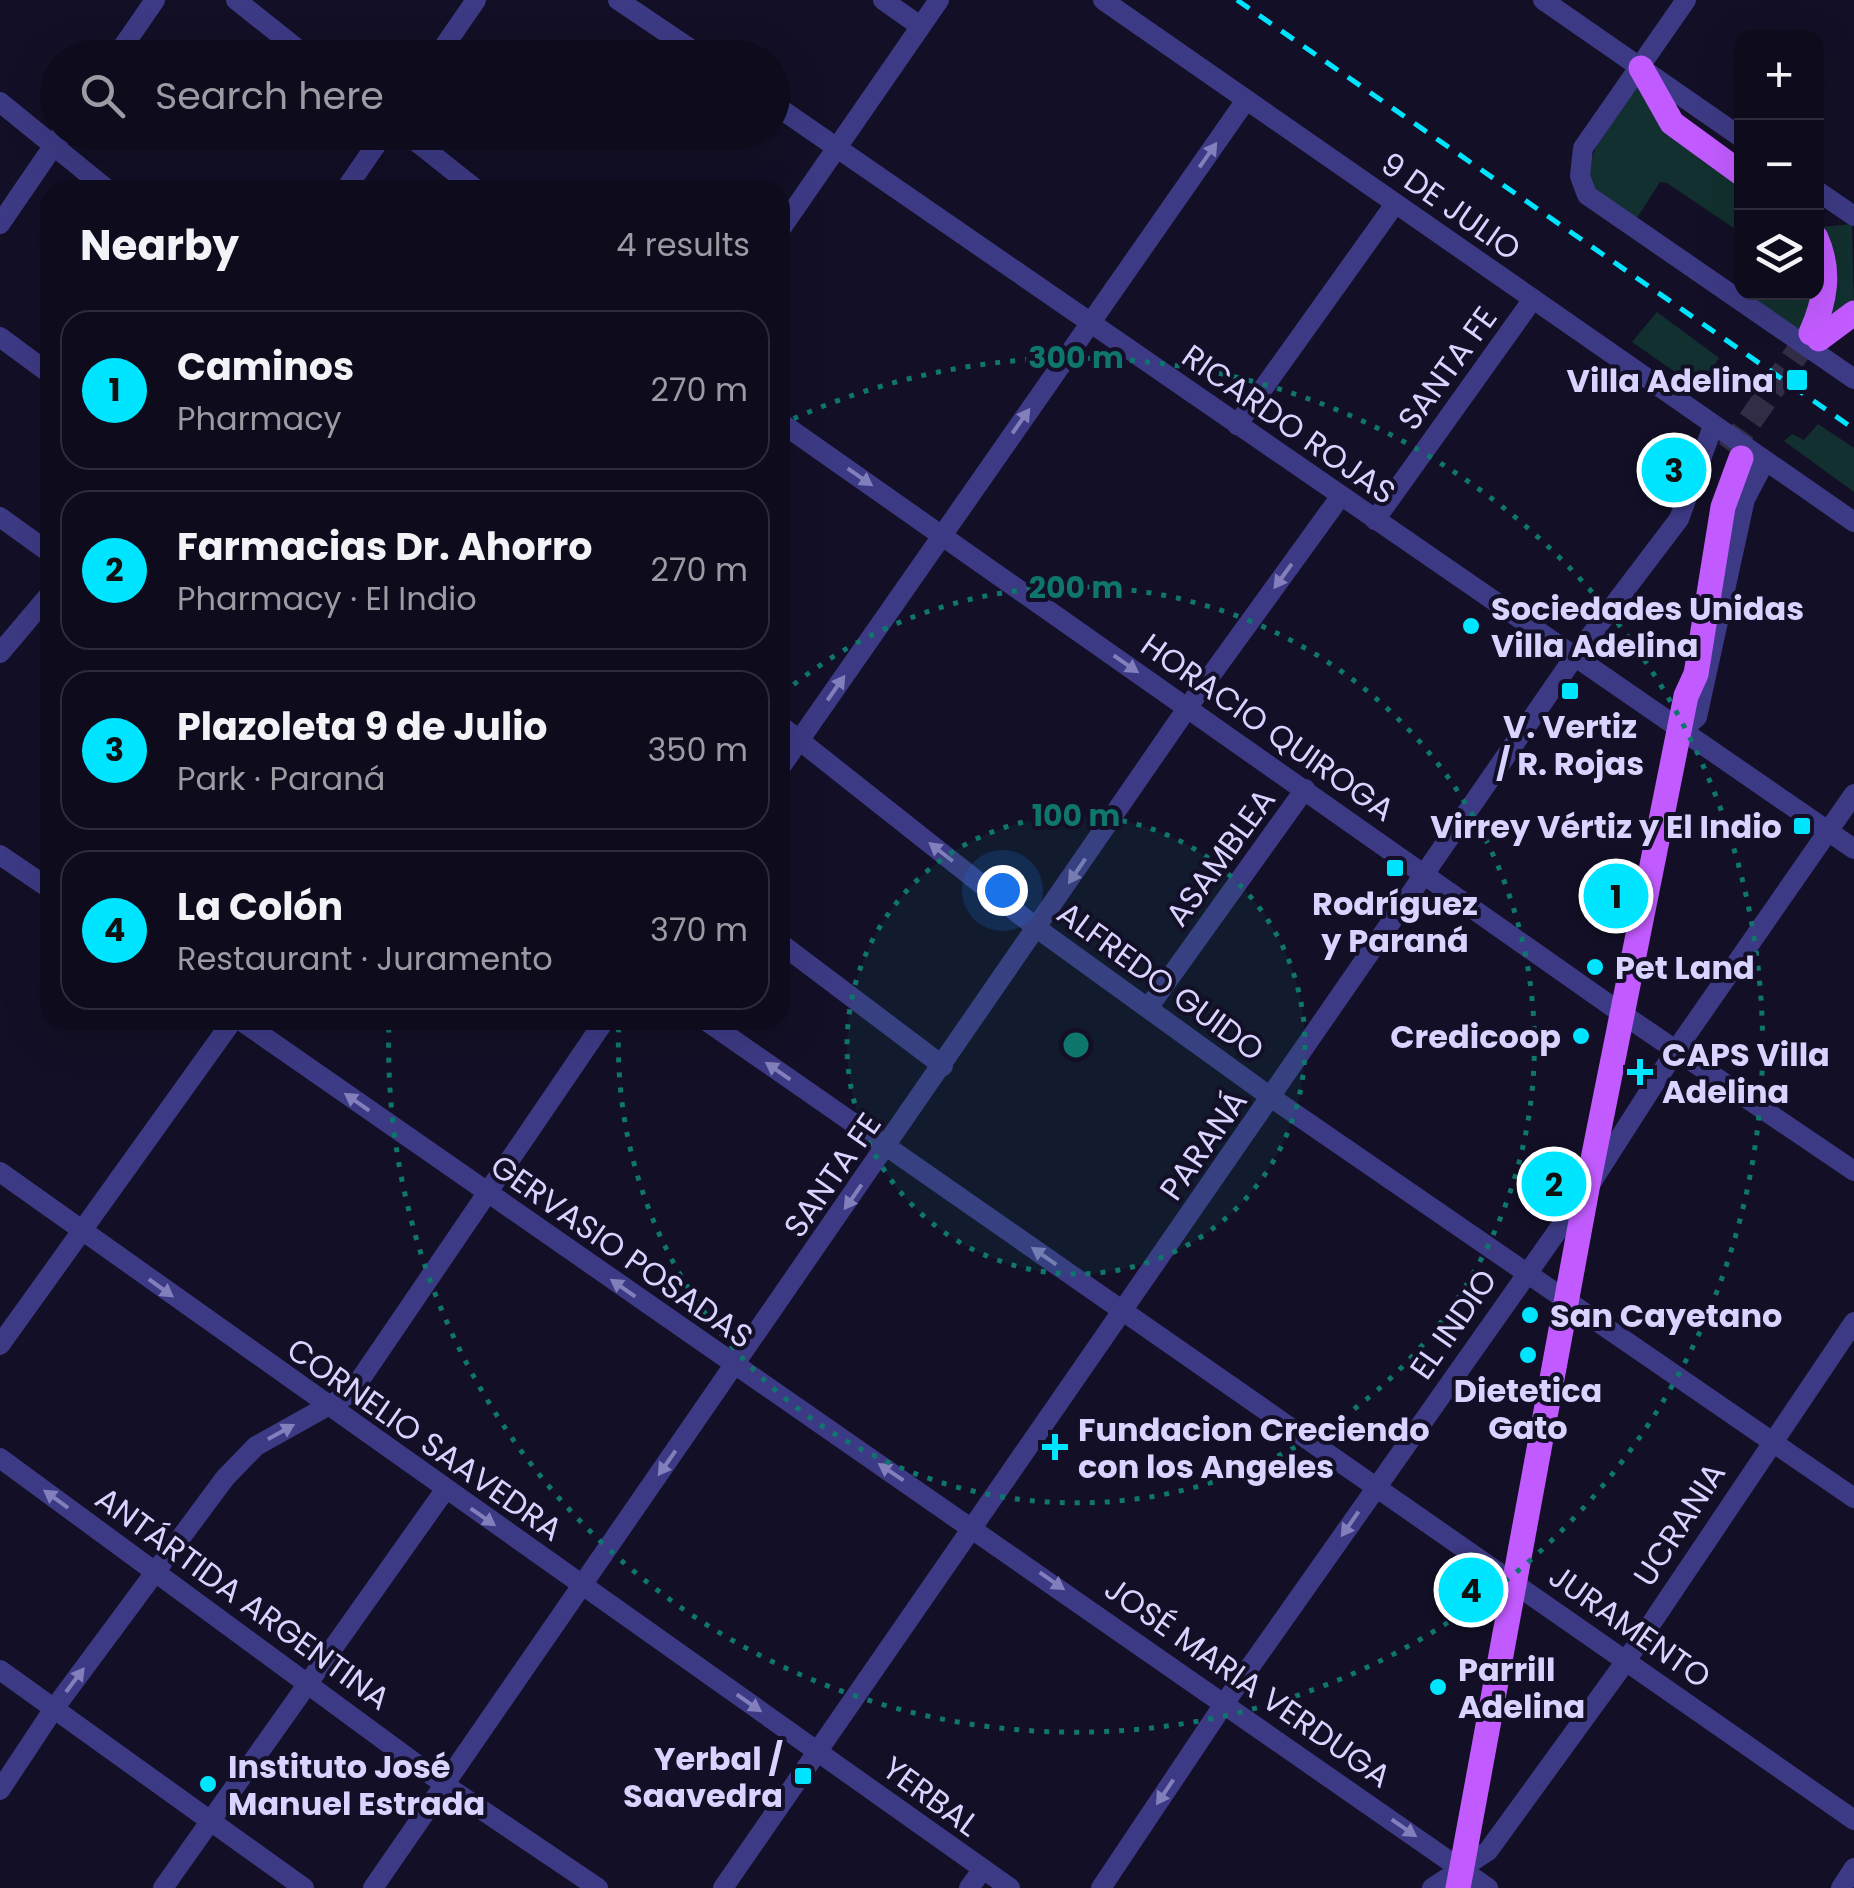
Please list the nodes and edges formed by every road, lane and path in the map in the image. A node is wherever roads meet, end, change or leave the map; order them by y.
1 (155, 0) edge
2 (236, 0) edge
3 (476, 0) edge
4 (618, 0) edge
5 (883, 0) edge
6 (939, 0) edge
7 (1103, 0) edge
8 (1543, 0) edge
9 (1686, 0) edge
10 (920, 26) junction
11 (127, 40) edge
12 (286, 40) edge
13 (448, 40) edge
14 (677, 40) edge
15 (1641, 68) junction
16 (1246, 100) junction
17 (0, 102) edge
18 (790, 115) edge
19 (40, 128) edge
20 (1734, 132) edge
21 (837, 146) junction
22 (51, 150) edge
23 (68, 150) edge
24 (373, 150) edge
25 (426, 150) edge
26 (1734, 168) edge
27 (98, 180) edge
28 (352, 180) edge
29 (464, 180) edge
30 (1824, 195) edge
31 (1396, 204) junction
32 (790, 215) edge
33 (1854, 216) edge
34 (0, 224) edge
35 (1824, 262) edge
36 (1824, 293) edge
37 (1532, 299) junction
38 (1822, 300) edge
39 (1854, 313) edge
40 (1090, 322) junction
41 (0, 336) edge
42 (40, 366) edge
43 (1854, 379) edge
44 (1237, 425) junction
45 (1713, 426) junction
46 (790, 429) edge
47 (1745, 457) junction
48 (1340, 497) junction
49 (0, 517) edge
50 (1375, 520) junction
51 (1854, 522) edge
52 (942, 534) junction
53 (40, 547) edge
54 (40, 606) edge
55 (0, 653) edge
56 (1576, 656) junction
57 (1188, 707) junction
58 (1680, 732) junction
59 (790, 733) edge
60 (799, 740) junction
61 (790, 753) edge
62 (1306, 789) junction
63 (1854, 794) edge
64 (1828, 830) junction
65 (1854, 849) edge
66 (0, 854) edge
67 (1426, 876) junction
68 (40, 882) edge
69 (1038, 928) junction
70 (790, 951) edge
71 (1148, 1008) junction
72 (1621, 1013) junction
73 (230, 1030) edge
74 (251, 1030) edge
75 (598, 1030) edge
76 (719, 1030) edge
77 (1676, 1050) junction
78 (943, 1066) junction
79 (1272, 1098) junction
80 (888, 1147) junction
81 (1854, 1171) edge
82 (0, 1172) edge
83 (1587, 1189) junction
84 (486, 1192) junction
85 (82, 1231) junction
86 (1525, 1272) junction
87 (1568, 1302) junction
88 (1124, 1312) junction
89 (1854, 1322) edge
90 (0, 1345) edge
91 (736, 1368) junction
92 (326, 1406) junction
93 (1770, 1441) junction
94 (0, 1458) edge
95 (1377, 1485) junction
96 (445, 1490) junction
97 (1854, 1498) edge
98 (972, 1526) junction
99 (156, 1571) junction
100 (1516, 1582) junction
101 (580, 1586) junction
102 (1626, 1660) junction
103 (0, 1670) edge
104 (309, 1682) junction
105 (1226, 1702) junction
106 (52, 1710) junction
107 (817, 1751) junction
108 (444, 1785) junction
109 (0, 1790) edge
110 (211, 1820) junction
111 (1854, 1820) edge
112 (1854, 1868) edge
113 (982, 1870) junction
114 (1460, 1879) edge
115 (163, 1888) edge
116 (304, 1888) edge
117 (373, 1888) edge
118 (598, 1888) edge
119 (723, 1888) edge
120 (969, 1888) edge
121 (1010, 1888) edge
122 (1101, 1888) edge
123 (1432, 1888) edge
124 (1488, 1888) edge
125 (1841, 1888) edge

1 - 11 street
2 - 12 street
3 - 13 street
4 - 14 street
5 - 10 street
6 - 10 street
7 - 16 street, 9 DE JULIO
8 - 15 street
9 - 15 street
10 - 21 street
15 - 20 street
15 - 26 main road
15 - 43 street
16 - 31 street, 9 DE JULIO
40 -> 16 street
17 - 19 street
18 - 21 street, RICARDO ROJAS
21 - 32 street
21 - 40 street, RICARDO ROJAS
22 - 34 street
23 - 27 street
24 - 28 street
25 - 29 street
30 - 33 street
31 - 37 street, 9 DE JULIO
31 - 44 street
35 - 36 main road
37 - 45 street, 9 DE JULIO
37 - 50 street, SANTA FE
38 - 39 main road
40 - 44 street, RICARDO ROJAS
52 -> 40 street
41 - 42 street
44 - 48 street, RICARDO ROJAS
45 - 47 street, 9 DE JULIO
45 - 56 street, PARANÁ
46 -> 52 street, HORACIO QUIROGA
47 - 51 street, 9 DE JULIO
47 - 58 main road
47 - 58 street
48 - 50 street, RICARDO ROJAS
48 -> 57 street, SANTA FE
49 - 53 street
50 - 56 street, RICARDO ROJAS
52 -> 57 street, HORACIO QUIROGA
60 -> 52 street
54 - 55 street
56 - 58 street, RICARDO ROJAS
56 - 67 street, PARANÁ
57 - 62 street, HORACIO QUIROGA
57 -> 69 street, SANTA FE
58 - 64 street, RICARDO ROJAS
58 - 72 main road
59 - 60 street, ALFREDO GUIDO
60 - 61 street
69 -> 60 street, ALFREDO GUIDO
62 - 67 street, HORACIO QUIROGA
62 - 71 street, ASAMBLEA
63 - 64 street, EL INDIO
64 - 65 street, RICARDO ROJAS
64 - 77 street, EL INDIO
66 - 68 street
67 - 72 street, HORACIO QUIROGA
67 - 79 street, PARANÁ
69 - 71 street, ALFREDO GUIDO
69 - 78 street, SANTA FE
70 - 78 street
71 - 79 street, ALFREDO GUIDO
72 - 77 street, HORACIO QUIROGA
72 - 83 main road
73 - 85 street
84 -> 74 street, GERVASIO POSADAS
75 - 84 street
80 -> 76 street, JURAMENTO
77 - 81 street, HORACIO QUIROGA
77 - 83 street, EL INDIO
78 - 80 street, SANTA FE
79 - 86 street, ALFREDO GUIDO
79 - 88 street, PARANÁ
88 -> 80 street, JURAMENTO
80 -> 91 street, SANTA FE
82 - 85 street, CORNELIO SAAVEDRA
83 - 86 street, EL INDIO
83 - 87 main road
91 -> 84 street, GERVASIO POSADAS
84 - 92 street
85 - 90 street
85 -> 92 street, CORNELIO SAAVEDRA
86 - 87 street, ALFREDO GUIDO
86 - 95 street, EL INDIO
87 - 93 street, ALFREDO GUIDO
87 - 100 main road
88 - 95 street, JURAMENTO
88 - 98 street, PARANÁ
89 - 93 street, UCRANIA
98 -> 91 street, GERVASIO POSADAS
91 -> 101 street, SANTA FE
92 - 96 street, CORNELIO SAAVEDRA
99 -> 92 street
93 - 97 street, ALFREDO GUIDO
93 - 102 street, UCRANIA
99 -> 94 street, ANTÁRTIDA ARGENTINA
95 - 100 street, JURAMENTO
95 -> 105 street, EL INDIO
96 -> 101 street, CORNELIO SAAVEDRA
96 - 104 street
98 -> 105 street, JOSÉ MARIA VERDUGA
98 - 107 street, PARANÁ
99 - 104 street, ANTÁRTIDA ARGENTINA
106 -> 99 street
100 - 102 street, JURAMENTO
100 - 114 main road
101 -> 107 street, CORNELIO SAAVEDRA
101 - 108 street, SANTA FE
102 - 111 street, JURAMENTO
102 - 114 street, UCRANIA
103 - 106 street
104 - 108 street, ANTÁRTIDA ARGENTINA
104 - 110 street
105 -> 114 street, JOSÉ MARIA VERDUGA
105 -> 122 street, EL INDIO
106 - 109 street
106 - 110 street
107 - 113 street, YERBAL
107 - 119 street, PARANÁ
108 - 117 street, SANTA FE
108 - 118 street, ANTÁRTIDA ARGENTINA
110 - 115 street
110 - 116 street
112 - 125 street
113 - 120 street
113 - 121 street, YERBAL
114 - 123 street, UCRANIA
114 - 124 street, JOSÉ MARIA VERDUGA

